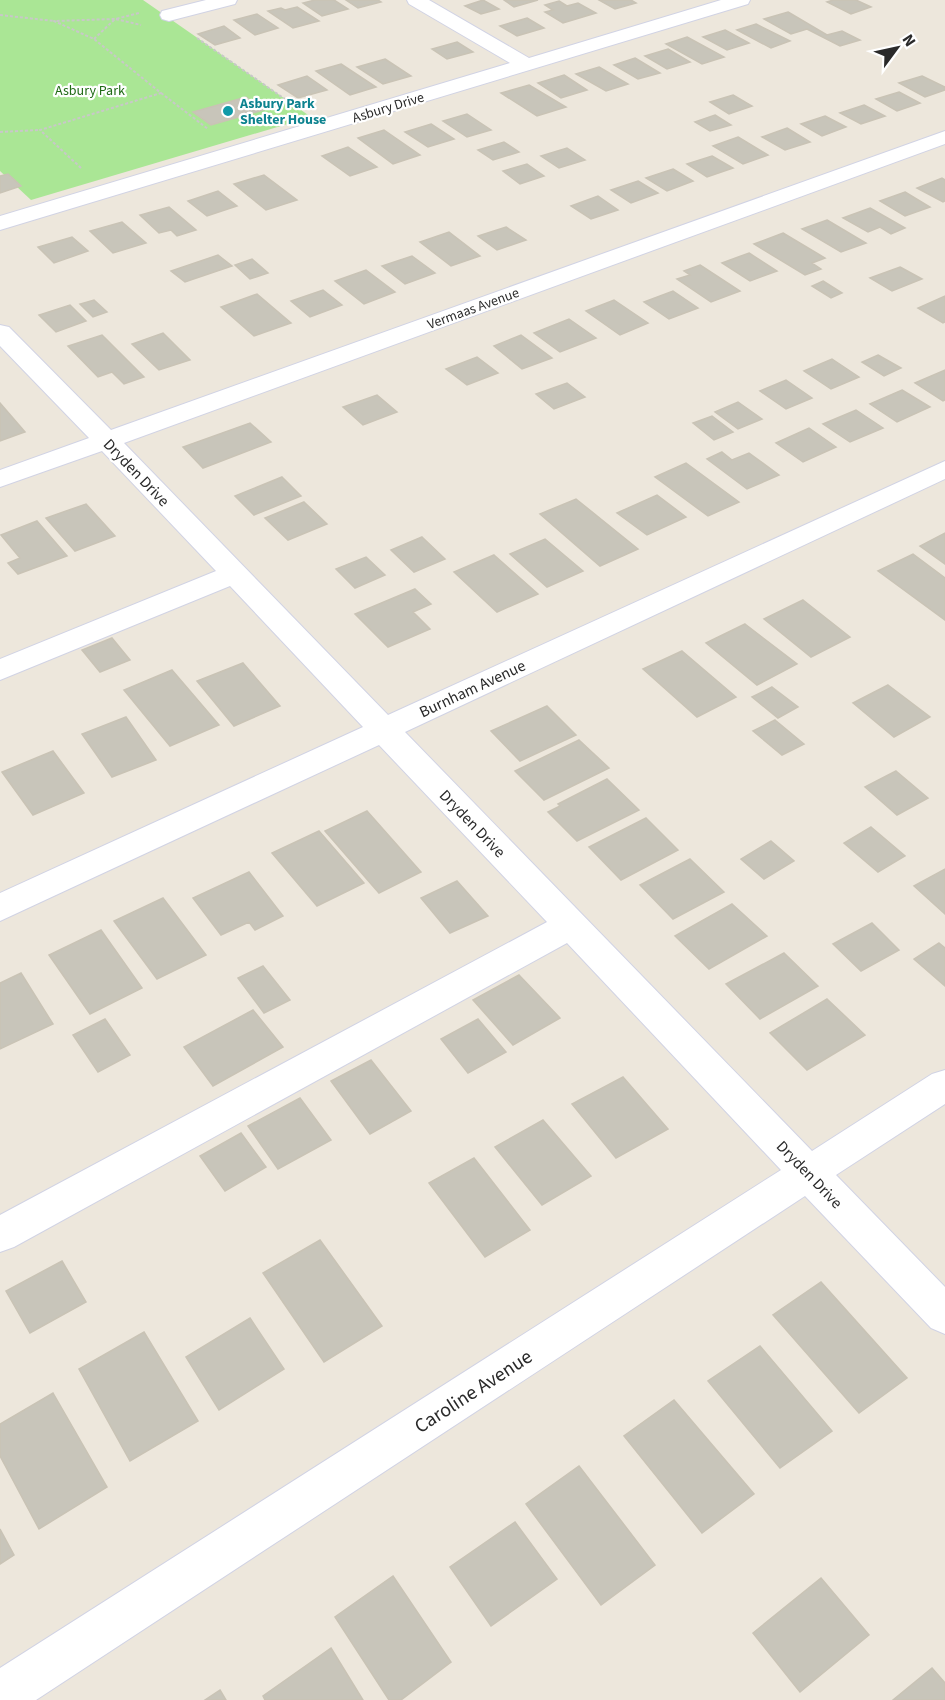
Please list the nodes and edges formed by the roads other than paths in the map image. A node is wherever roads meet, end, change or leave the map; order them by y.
1 (228, 0) edge
2 (416, 0) edge
3 (741, 0) edge
4 (169, 15) dead end
5 (527, 65) junction
6 (945, 137) edge
7 (0, 223) edge
8 (0, 332) edge
9 (107, 441) junction
10 (945, 469) edge
11 (0, 479) edge
12 (235, 574) junction
13 (0, 670) edge
14 (384, 729) junction
15 (0, 908) edge
16 (570, 924) junction
17 (945, 1085) edge
18 (810, 1173) junction
19 (0, 1235) edge
20 (945, 1315) edge
21 (0, 1696) edge

1 - 4 street
2 - 5 street
3 - 5 street, Asbury Drive
5 - 7 street, Asbury Drive
6 - 9 street, Vermaas Avenue
8 - 9 street, Dryden Drive
9 - 11 street, Vermaas Avenue
9 - 12 street, Dryden Drive
10 - 14 street, Burnham Avenue
12 - 13 street
12 - 14 street, Dryden Drive
14 - 15 street, Burnham Avenue
14 - 16 street, Dryden Drive
16 - 18 street, Dryden Drive
16 - 19 street
17 - 18 street, Caroline Avenue
18 - 20 street, Dryden Drive
18 - 21 street, Caroline Avenue

